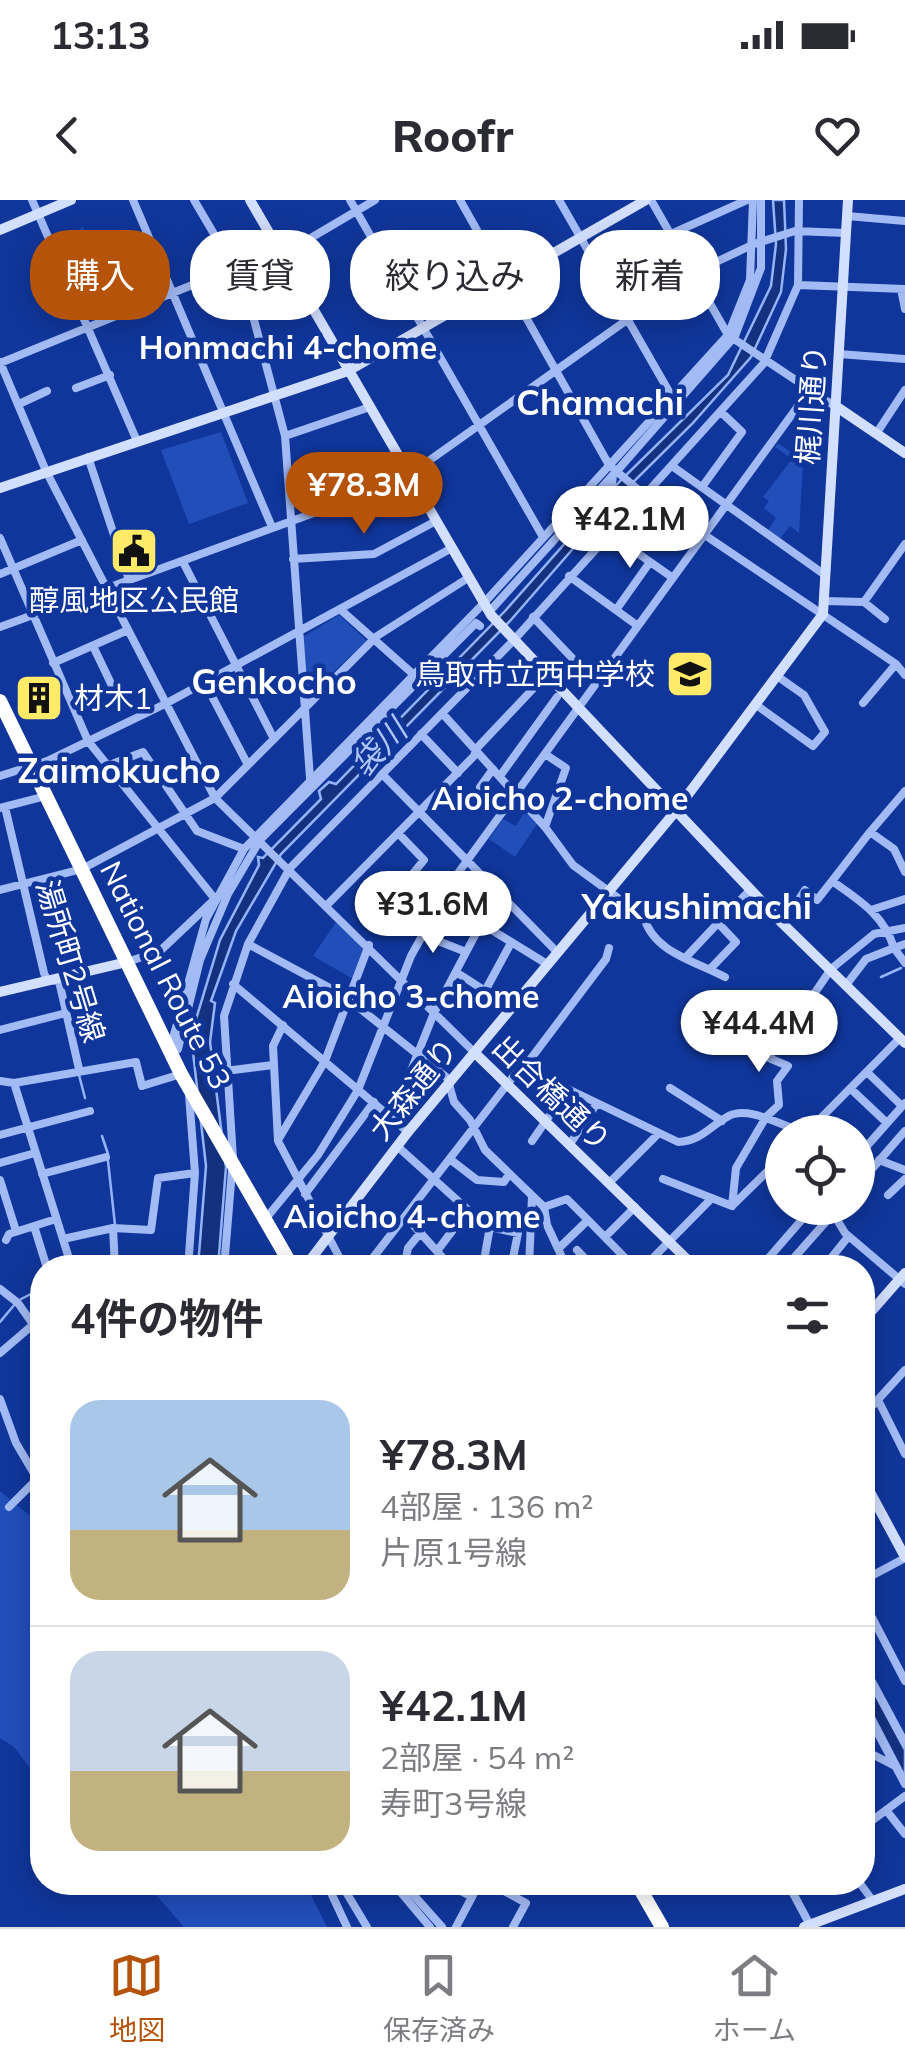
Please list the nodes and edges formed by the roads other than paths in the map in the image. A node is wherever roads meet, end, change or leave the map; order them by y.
1 (32, 200) edge
2 (70, 200) edge
3 (133, 200) edge
4 (194, 200) edge
5 (250, 200) edge
6 (350, 200) edge
7 (375, 200) edge
8 (460, 200) edge
9 (558, 200) edge
10 (648, 200) edge
11 (750, 200) edge
12 (761, 200) edge
13 (800, 200) edge
14 (848, 200) edge
15 (356, 211) junction
16 (40, 214) junction
17 (847, 216) junction
18 (905, 221) edge
19 (0, 230) edge
20 (212, 230) edge
21 (267, 230) edge
22 (324, 230) edge
23 (477, 230) edge
24 (596, 230) edge
25 (668, 230) edge
26 (680, 230) edge
27 (798, 230) junction
28 (846, 233) junction
29 (580, 239) joint
30 (754, 244) junction
31 (560, 250) edge
32 (720, 260) edge
33 (798, 285) junction
34 (190, 286) edge
35 (844, 288) junction
36 (903, 289) edge
37 (174, 293) junction
38 (905, 309) edge
39 (255, 320) edge
40 (319, 320) edge
41 (438, 320) edge
42 (527, 320) edge
43 (627, 320) joint
44 (719, 320) edge
45 (89, 327) junction
46 (423, 329) junction
47 (728, 336) junction
48 (840, 354) junction
49 (905, 358) edge
50 (762, 361) junction
51 (0, 362) edge
52 (555, 370) junction
53 (348, 371) junction
54 (110, 375) junction
55 (76, 388) dead end
56 (905, 390) edge
57 (48, 391) dead end
58 (809, 391) junction
59 (273, 396) junction
60 (677, 396) junction
61 (18, 404) junction
62 (837, 407) junction
63 (370, 408) junction
64 (721, 412) junction
65 (225, 413) junction
66 (478, 426) junction
67 (876, 434) junction
68 (285, 436) junction
69 (138, 441) junction
70 (905, 453) edge
71 (88, 457) junction
72 (672, 466) junction
73 (615, 470) junction
74 (46, 471) junction
75 (408, 475) junction
76 (612, 484) dead end
77 (702, 487) junction
78 (0, 488) edge
79 (642, 492) junction
80 (726, 505) junction
81 (290, 521) junction
82 (436, 521) junction
83 (272, 527) junction
84 (610, 533) junction
85 (704, 535) junction
86 (0, 538) edge
87 (82, 540) junction
88 (544, 541) junction
89 (905, 544) edge
90 (452, 548) junction
91 (293, 559) junction
92 (183, 562) junction
93 (650, 562) junction
94 (13, 569) junction
95 (0, 574) edge
96 (569, 576) junction
97 (825, 576) junction
98 (468, 578) junction
99 (673, 578) junction
100 (129, 580) junction
101 (107, 589) junction
102 (824, 601) junction
103 (864, 602) junction
104 (341, 610) junction
105 (488, 610) junction
106 (616, 610) junction
107 (823, 614) junction
108 (33, 616) junction
109 (533, 617) junction
110 (885, 619) dead end
111 (480, 626) dead end
112 (638, 626) junction
113 (0, 627) edge
114 (128, 630) junction
115 (298, 632) junction
116 (510, 638) junction
117 (373, 640) junction
118 (93, 646) junction
119 (53, 663) junction
120 (896, 664) junction
121 (238, 666) junction
122 (905, 675) edge
123 (418, 676) junction
124 (546, 676) junction
125 (777, 676) junction
126 (205, 682) junction
127 (596, 683) junction
128 (116, 694) dead end
129 (558, 697) dead end
130 (0, 702) edge
131 (863, 703) dead end
132 (165, 704) junction
133 (755, 704) junction
134 (305, 707) junction
135 (578, 708) junction
136 (442, 713) junction
137 (421, 734) junction
138 (274, 739) junction
139 (88, 741) junction
140 (477, 748) junction
141 (545, 754) junction
142 (248, 765) junction
143 (31, 766) junction
144 (108, 766) junction
145 (496, 772) junction
146 (458, 773) junction
147 (382, 774) junction
148 (0, 776) edge
149 (310, 778) junction
150 (480, 787) dead end
151 (905, 791) edge
152 (516, 795) junction
153 (46, 796) junction
154 (215, 798) junction
155 (3, 808) edge
156 (419, 810) junction
157 (676, 812) junction
158 (185, 814) junction
159 (545, 827) junction
160 (158, 829) junction
161 (870, 832) junction
162 (398, 833) junction
163 (260, 840) junction
164 (244, 848) junction
165 (469, 859) junction
166 (288, 866) junction
167 (82, 870) junction
168 (905, 872) edge
169 (832, 881) junction
170 (23, 884) junction
171 (750, 889) junction
172 (0, 890) edge
173 (609, 892) junction
174 (905, 899) edge
175 (215, 900) junction
176 (443, 900) junction
177 (327, 905) junction
178 (872, 910) junction
179 (718, 923) junction
180 (481, 924) junction
181 (783, 924) junction
182 (905, 928) edge
183 (889, 930) junction
184 (425, 932) junction
185 (512, 943) junction
186 (248, 944) junction
187 (905, 944) edge
188 (369, 945) junction
189 (609, 948) dead end
190 (894, 948) junction
191 (466, 952) junction
192 (557, 952) junction
193 (686, 956) junction
194 (127, 962) junction
195 (905, 963) edge
196 (547, 964) junction
197 (710, 969) junction
198 (830, 969) junction
199 (456, 972) junction
200 (725, 977) dead end
201 (402, 979) junction
202 (47, 980) junction
203 (233, 984) junction
204 (846, 985) junction
205 (486, 991) junction
206 (0, 992) edge
207 (349, 999) junction
208 (510, 1008) junction
209 (66, 1013) junction
210 (434, 1013) junction
211 (283, 1025) junction
212 (386, 1026) junction
213 (0, 1030) edge
214 (902, 1040) edge
215 (174, 1049) junction
216 (475, 1053) junction
217 (419, 1056) junction
218 (325, 1062) junction
219 (273, 1066) junction
220 (80, 1069) junction
221 (224, 1071) junction
222 (866, 1072) junction
223 (520, 1073) junction
224 (185, 1080) junction
225 (0, 1081) edge
226 (14, 1082) junction
227 (450, 1082) junction
228 (509, 1085) junction
229 (670, 1088) dead end
230 (568, 1089) junction
231 (850, 1089) junction
232 (358, 1090) junction
233 (374, 1102) junction
234 (597, 1103) junction
235 (903, 1104) edge
236 (90, 1111) dead end
237 (769, 1115) edge
238 (823, 1115) edge
239 (392, 1118) junction
240 (765, 1119) joint
241 (547, 1122) junction
242 (722, 1122) junction
243 (887, 1122) junction
244 (27, 1126) junction
245 (476, 1131) junction
246 (905, 1131) edge
247 (408, 1132) junction
248 (0, 1135) edge
249 (657, 1135) junction
250 (875, 1135) edge
251 (278, 1141) junction
252 (532, 1142) dead end
253 (570, 1144) junction
254 (397, 1146) junction
255 (230, 1152) junction
256 (36, 1153) junction
257 (106, 1158) dead end
258 (451, 1160) junction
259 (878, 1160) junction
260 (0, 1163) edge
261 (875, 1164) edge
262 (905, 1170) edge
263 (195, 1173) junction
264 (42, 1174) junction
265 (509, 1174) junction
266 (765, 1174) edge
267 (663, 1179) dead end
268 (905, 1179) edge
269 (0, 1180) edge
270 (435, 1180) junction
271 (298, 1182) junction
272 (610, 1183) junction
273 (306, 1194) junction
274 (532, 1196) junction
275 (888, 1196) dead end
276 (711, 1199) junction
277 (544, 1206) junction
278 (732, 1206) junction
279 (634, 1207) junction
280 (267, 1217) junction
281 (406, 1217) junction
282 (56, 1219) junction
283 (588, 1220) junction
284 (797, 1225) edge
285 (821, 1225) edge
286 (842, 1225) edge
287 (34, 1226) junction
288 (113, 1228) junction
289 (421, 1232) junction
290 (848, 1236) junction
291 (328, 1237) junction
292 (606, 1238) junction
293 (63, 1239) junction
294 (669, 1241) junction
295 (559, 1248) junction
296 (437, 1250) junction
297 (577, 1250) dead end
298 (43, 1255) edge
299 (68, 1255) edge
300 (115, 1255) edge
301 (189, 1255) edge
302 (225, 1255) edge
303 (286, 1255) edge
304 (314, 1255) edge
305 (338, 1255) edge
306 (375, 1255) edge
307 (407, 1255) edge
308 (441, 1255) edge
309 (487, 1255) edge
310 (514, 1255) edge
311 (530, 1255) edge
312 (562, 1255) edge
313 (582, 1255) edge
314 (622, 1255) edge
315 (656, 1255) edge
316 (683, 1255) edge
317 (771, 1255) edge
318 (796, 1255) edge
319 (833, 1255) edge
320 (872, 1255) edge
321 (875, 1257) edge
322 (903, 1279) edge
323 (0, 1291) edge
324 (875, 1308) edge
325 (30, 1314) edge
326 (30, 1327) edge
327 (0, 1353) edge
328 (905, 1370) edge
329 (878, 1400) junction
330 (875, 1403) edge
331 (1, 1406) edge
332 (905, 1454) edge
333 (30, 1467) edge
334 (30, 1491) edge
335 (875, 1501) edge
336 (9, 1507) dead end
337 (905, 1558) edge
338 (875, 1573) edge
339 (875, 1623) edge
340 (905, 1681) edge
341 (875, 1686) edge
342 (875, 1728) edge
343 (905, 1742) edge
344 (875, 1756) edge
345 (896, 1766) junction
346 (905, 1784) edge
347 (905, 1796) edge
348 (886, 1810) junction
349 (875, 1818) edge
350 (905, 1834) edge
351 (905, 1890) edge
352 (332, 1895) edge
353 (348, 1895) edge
354 (402, 1895) edge
355 (403, 1895) edge
356 (410, 1895) edge
357 (468, 1895) edge
358 (516, 1895) edge
359 (642, 1895) edge
360 (792, 1895) edge
361 (868, 1895) edge
362 (472, 1897) joint
363 (416, 1901) junction
364 (873, 1902) junction
365 (656, 1922) edge
366 (807, 1926) edge
367 (347, 1927) edge
368 (367, 1927) edge
369 (430, 1927) edge
370 (442, 1927) edge
371 (456, 1927) edge
372 (514, 1927) edge

1 - 16 street
2 - 16 street
3 - 37 street
4 - 20 street
5 - 21 street
6 - 15 street
7 - 15 street
8 - 23 street
9 - 29 street
10 - 24 street
10 - 25 street
11 - 26 street
11 - 30 street
12 - 60 street
13 - 27 street
14 - 17 street, 梶川通り
15 - 22 street
15 - 46 street
16 - 19 street
16 - 45 street
17 - 18 street
17 - 28 street, 梶川通り
27 - 28 street
27 - 30 street
27 - 33 street
28 - 35 street, 梶川通り
29 - 31 street
30 - 32 street
30 - 47 street
33 - 35 street
33 - 50 street
34 - 37 street
35 - 36 street
35 - 48 street, 梶川通り
36 - 38 street
37 - 45 street
37 - 65 street
39 - 59 street
40 - 53 street
41 - 46 street
42 - 52 street
43 - 52 street
43 - 60 street
44 - 47 street
45 - 51 street
45 - 54 street
46 - 53 street
46 - 66 street
47 - 50 street
47 - 60 street
48 - 49 street
48 - 62 street, 梶川通り
50 - 58 street
50 - 64 street
51 - 61 street, 出合橋通り
52 - 66 street
52 - 73 street
53 - 59 street
53 - 63 street
54 - 55 street
54 - 69 street
56 - 67 street
57 - 61 street
58 - 62 street
58 - 80 street
59 - 65 street
59 - 68 street
60 - 73 street
61 - 74 street, 出合橋通り
62 - 67 street
62 - 97 street, 梶川通り
63 - 68 street
63 - 75 street
64 - 72 street
64 - 77 street
65 - 69 street
65 - 83 street
66 - 75 street
66 - 88 street
67 - 70 street
68 - 81 street
69 - 71 street
71 - 74 street
71 - 100 street
72 - 77 street
72 - 79 street
73 - 79 street
73 - 88 street
74 - 78 street
74 - 87 street, 出合橋通り
75 - 81 street
75 - 82 street
76 - 88 street
77 - 80 street
79 - 84 street
79 - 85 street
80 - 85 street
80 - 97 street
81 - 83 street
81 - 91 street
82 - 90 street
82 - 91 street
83 - 92 street
84 - 93 street
84 - 96 street
85 - 99 street
85 - 107 street
86 - 94 street
87 - 94 street
87 - 101 street, 出合橋通り
88 - 105 street
89 - 103 street
90 - 98 street
90 - 104 street
91 - 115 street
92 - 100 street
92 - 121 street
93 - 99 street
93 - 106 street
94 - 95 street
94 - 108 street
96 - 106 street
96 - 109 street
97 - 102 street, 梶川通り
98 - 105 street
98 - 117 street
99 - 112 street
100 - 101 street
101 - 108 street
101 - 114 street, 出合橋通り
102 - 103 street
102 - 107 street, 梶川通り
103 - 110 street
104 - 115 street
104 - 117 street
105 - 116 street
105 - 123 street
106 - 112 street
107 - 120 street
107 - 125 street, 大森通り
108 - 113 street
108 - 119 street
109 - 116 street
109 - 127 street
111 - 123 street
112 - 127 street
114 - 118 street
114 - 132 street, 出合橋通り
115 - 121 street
115 - 134 street
116 - 124 street
116 - 136 street
117 - 123 street
117 - 134 street
118 - 119 street
118 - 128 street
119 - 139 street
120 - 122 street
120 - 131 street
121 - 126 street
121 - 138 street
123 - 149 street
123 - 163 street
124 - 135 street
124 - 140 street
125 - 133 street, 大森通り
125 - 133 street
126 - 132 street
126 - 142 street
127 - 135 street
129 - 145 street
130 - 143 highway, National Route 53
132 - 139 street
132 - 154 street, 出合橋通り
133 - 157 street, 大森通り
134 - 138 street
134 - 149 street
135 - 141 street
135 - 157 street
136 - 137 street
136 - 140 street
137 - 146 street
137 - 147 street
138 - 142 street
139 - 143 street
139 - 144 street
140 - 145 street
140 - 146 street
141 - 152 street
141 - 159 street
142 - 154 street
143 - 148 street
143 - 153 highway, National Route 53
144 - 158 street
144 - 160 street
145 - 150 street
145 - 152 street
146 - 156 street
147 - 156 street
147 - 166 street
149 - 163 street
151 - 161 street
152 - 159 street
152 - 165 street
153 - 155 street
153 - 167 highway, National Route 53
154 - 158 street
154 - 163 street, 出合橋通り
155 - 170 street, 湯所町2号線
156 - 162 street
156 - 165 street
157 - 171 street
157 - 173 street, 大森通り
158 - 160 street
158 - 164 street
159 - 173 street
160 - 167 street
160 - 175 street
161 - 168 street
161 - 169 street
162 - 177 street
162 - 184 street
163 - 164 street
163 - 166 street, 出合橋通り
163 - 215 street
164 - 175 street
165 - 176 street
165 - 192 street
166 - 177 street, 出合橋通り
166 - 186 street
167 - 170 street
167 - 194 highway, National Route 53
169 - 178 street
169 - 181 street
170 - 172 street
170 - 202 street, 湯所町2号線
171 - 179 street
171 - 181 street
173 - 192 street, 大森通り
173 - 193 street
174 - 178 street
175 - 194 street
175 - 215 street
176 - 180 street
176 - 184 street
177 - 188 street, 出合橋通り
178 - 183 street
179 - 193 street
179 - 197 street
180 - 185 street
180 - 191 street
181 - 198 street
182 - 183 street
183 - 190 street
183 - 198 street
184 - 191 street
184 - 201 street
185 - 196 street
185 - 205 street
186 - 203 street
186 - 207 street
187 - 190 street
188 - 201 street, 出合橋通り
188 - 207 street
189 - 223 street
190 - 195 street
190 - 204 street
191 - 199 street
192 - 196 street, 大森通り
193 - 197 street
194 - 202 street
194 - 215 highway, National Route 53
196 - 208 street, 大森通り
197 - 200 street
198 - 204 street
198 - 237 street
199 - 205 street
199 - 210 street
201 - 210 street, 出合橋通り
201 - 212 street
202 - 206 street
202 - 209 street, 湯所町2号線
203 - 211 street
203 - 221 street
204 - 214 street
205 - 208 street
207 - 212 street
207 - 218 street
208 - 216 street, 大森通り
209 - 213 street
209 - 220 street, 湯所町2号線
210 - 216 street, 出合橋通り
210 - 217 street
211 - 218 street
211 - 219 street
212 - 217 street
212 - 232 street
214 - 222 street
215 - 224 highway, National Route 53
216 - 227 street, 大森通り
216 - 228 street, 出合橋通り
217 - 227 street
217 - 239 street
218 - 232 street
218 - 251 street
219 - 221 street
219 - 251 street
220 - 224 street
220 - 226 street
221 - 255 street
222 - 231 street
222 - 235 street
223 - 228 street
223 - 230 street
224 - 255 highway, National Route 53
224 - 263 street
225 - 226 street
226 - 244 street
227 - 245 street
227 - 247 street, 大森通り
228 - 241 street, 出合橋通り
228 - 245 street
229 - 242 street
230 - 234 street
230 - 241 street
231 - 238 street
231 - 243 street
232 - 233 street
232 - 271 street
233 - 239 street
233 - 273 street
234 - 249 street
234 - 253 street
235 - 243 street
236 - 244 street
239 - 247 street
240 - 242 street
240 - 278 street
241 - 252 street
241 - 253 street, 出合橋通り
242 - 249 street
243 - 250 street
244 - 248 street
244 - 256 street
245 - 258 street
245 - 265 street
246 - 259 street
247 - 254 street, 大森通り
249 - 272 street
251 - 271 street
253 - 272 street, 出合橋通り
254 - 270 street
254 - 291 street, 大森通り
255 - 280 highway, National Route 53
255 - 302 street
256 - 260 street
256 - 264 street
257 - 264 street
258 - 265 street
258 - 270 street
259 - 261 street
259 - 262 street
263 - 288 street
263 - 301 street
264 - 282 street
265 - 274 street
266 - 278 street
267 - 276 street
268 - 275 street
269 - 287 street
270 - 281 street
270 - 296 street
271 - 273 street
271 - 280 street
272 - 279 street, 出合橋通り
273 - 291 street
274 - 277 street
274 - 311 street
276 - 278 street
276 - 294 street
277 - 283 street
277 - 295 street
279 - 292 street
279 - 294 street, 出合橋通り
280 - 303 highway, National Route 53
281 - 289 street
281 - 306 street
282 - 287 street
282 - 293 street
283 - 292 street
283 - 295 street
284 - 317 street
285 - 318 street
286 - 290 street
287 - 298 street
288 - 293 street
288 - 300 street
289 - 296 street
289 - 307 street
290 - 319 street
290 - 320 street
291 - 304 street, 大森通り
291 - 305 street
292 - 314 street
293 - 299 street
294 - 315 street
294 - 316 street, 出合橋通り
295 - 312 street
296 - 308 street
297 - 313 street
309 - 310 street
321 - 322 street
322 - 324 street
323 - 325 street
326 - 327 street
328 - 329 street
329 - 330 street
329 - 332 street
331 - 333 street
334 - 336 street
335 - 337 street
337 - 338 street
339 - 340 street
341 - 343 street
342 - 345 street
344 - 345 street
345 - 346 street
347 - 348 street
348 - 349 street
348 - 350 street
351 - 364 street
352 - 367 street
353 - 368 street
354 - 369 street
355 - 363 street
356 - 363 street
357 - 362 street
358 - 372 street
359 - 365 highway
360 - 366 street
361 - 364 street
362 - 371 street
363 - 370 street
364 - 366 street

